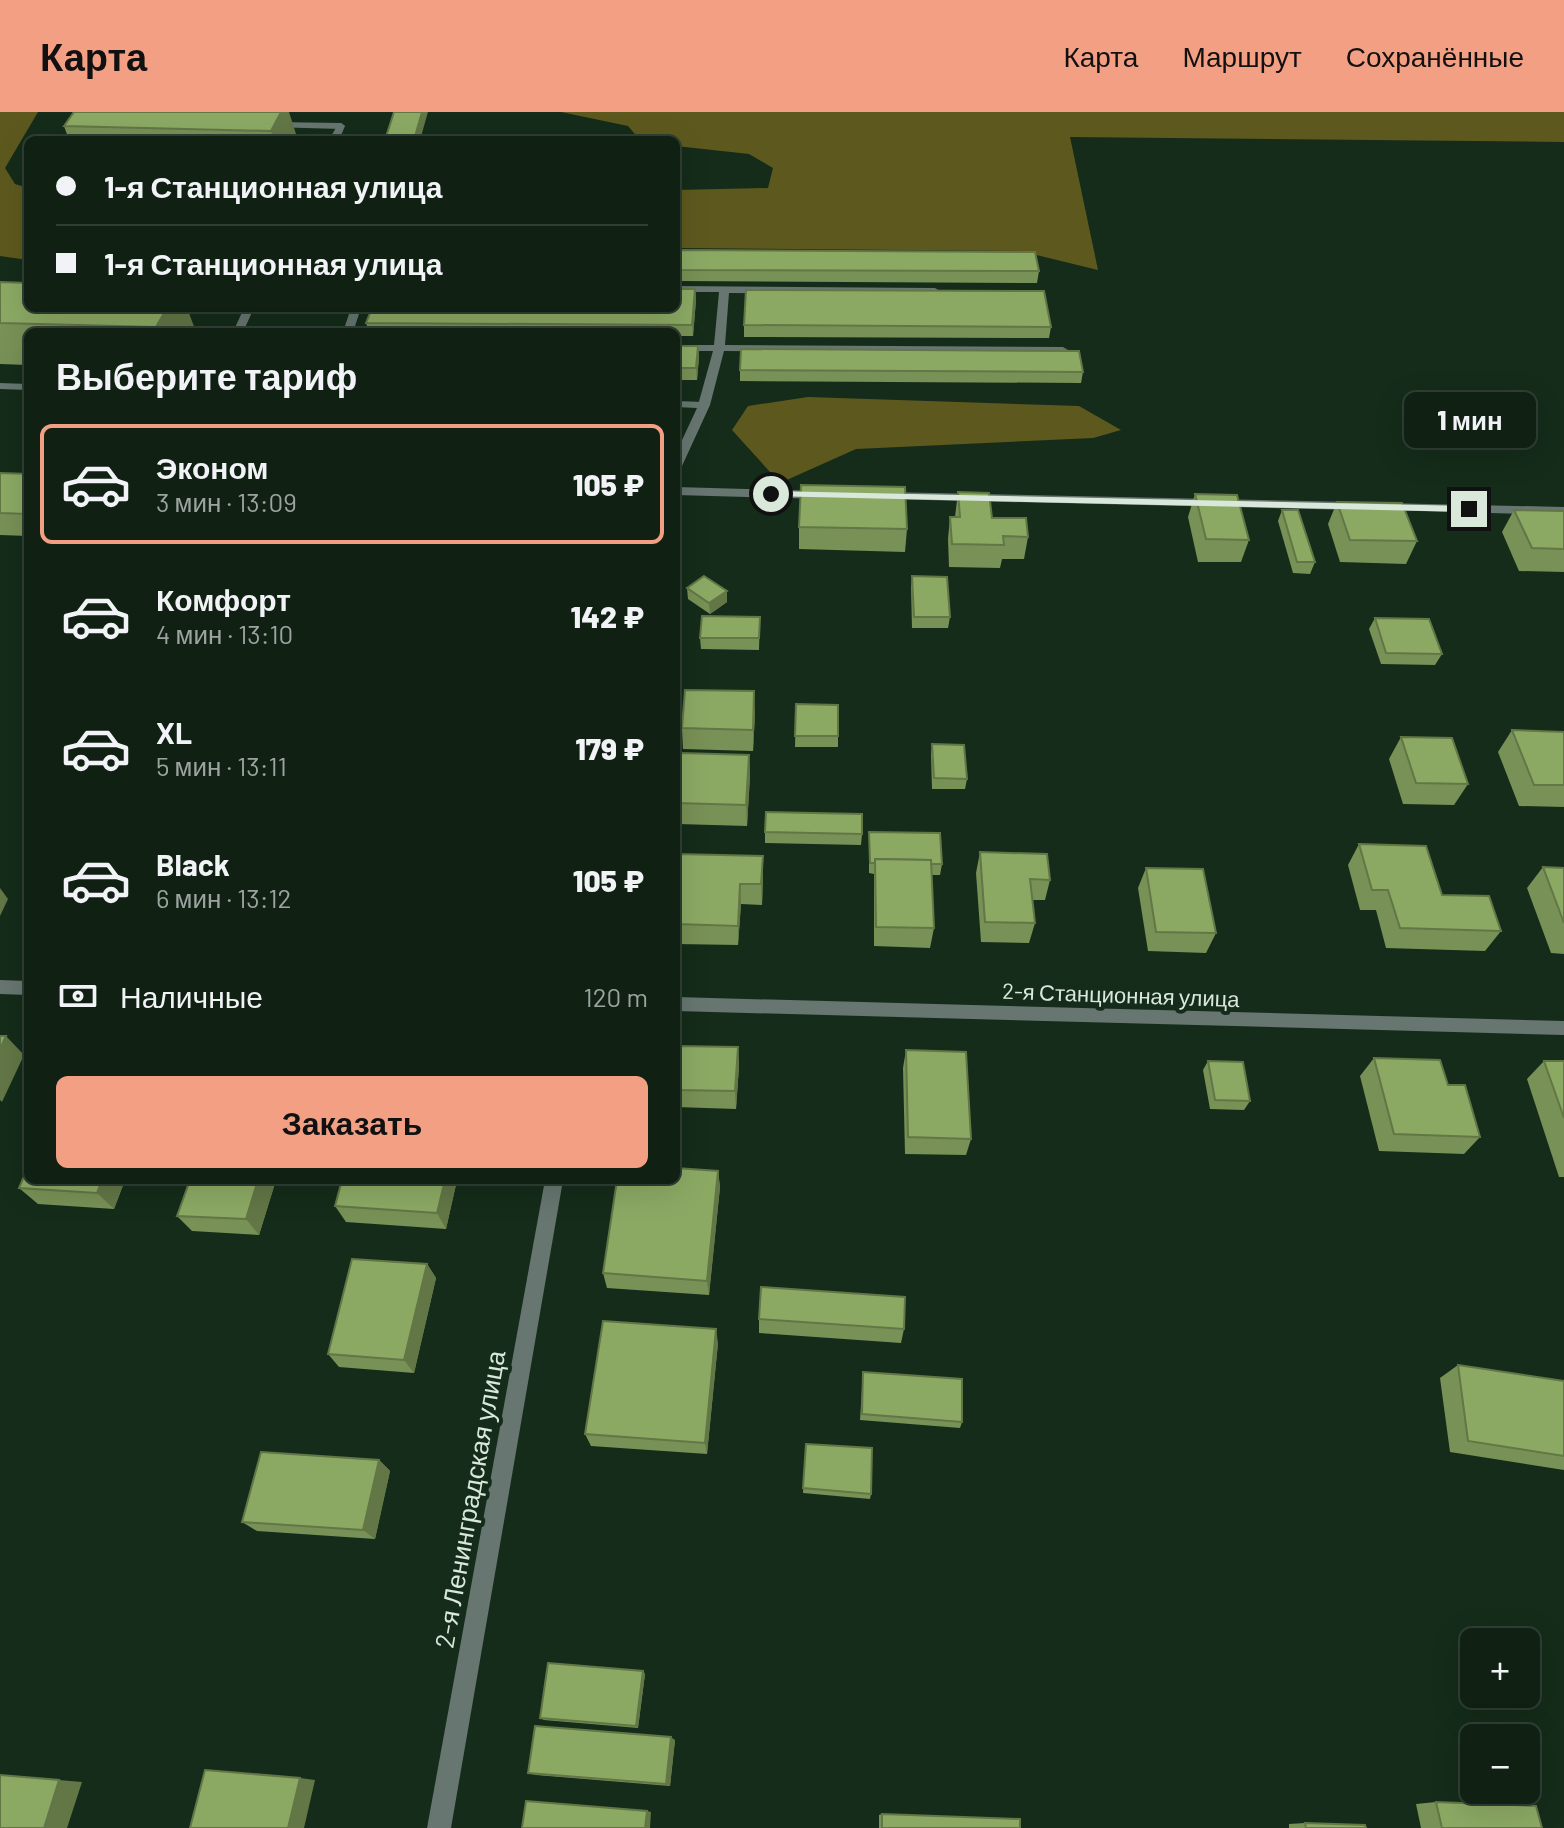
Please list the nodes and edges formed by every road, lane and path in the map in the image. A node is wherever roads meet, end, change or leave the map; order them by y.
1 (264, 125) edge
2 (336, 136) edge
3 (680, 289) edge
4 (724, 290) junction
5 (955, 291) edge
6 (680, 348) edge
7 (719, 349) junction
8 (1063, 350) edge
9 (0, 386) edge
10 (24, 387) edge
11 (680, 404) edge
12 (704, 405) junction
13 (680, 457) edge
14 (680, 491) edge
15 (835, 495) edge
16 (866, 496) edge
17 (1564, 511) edge
18 (0, 987) edge
19 (24, 988) edge
20 (680, 1004) edge
21 (1564, 1028) edge
22 (553, 1184) edge
23 (439, 1828) edge

1 - 2 street
3 - 4 street
4 - 5 street
4 - 7 street
6 - 7 street
7 - 8 street
7 - 12 street
9 - 10 street
11 - 12 street
12 - 13 street
14 - 15 street
16 - 17 street
18 - 19 street
20 - 21 street, 2-я Станционная улица
22 - 23 street, 2-я Ленинградская улица

